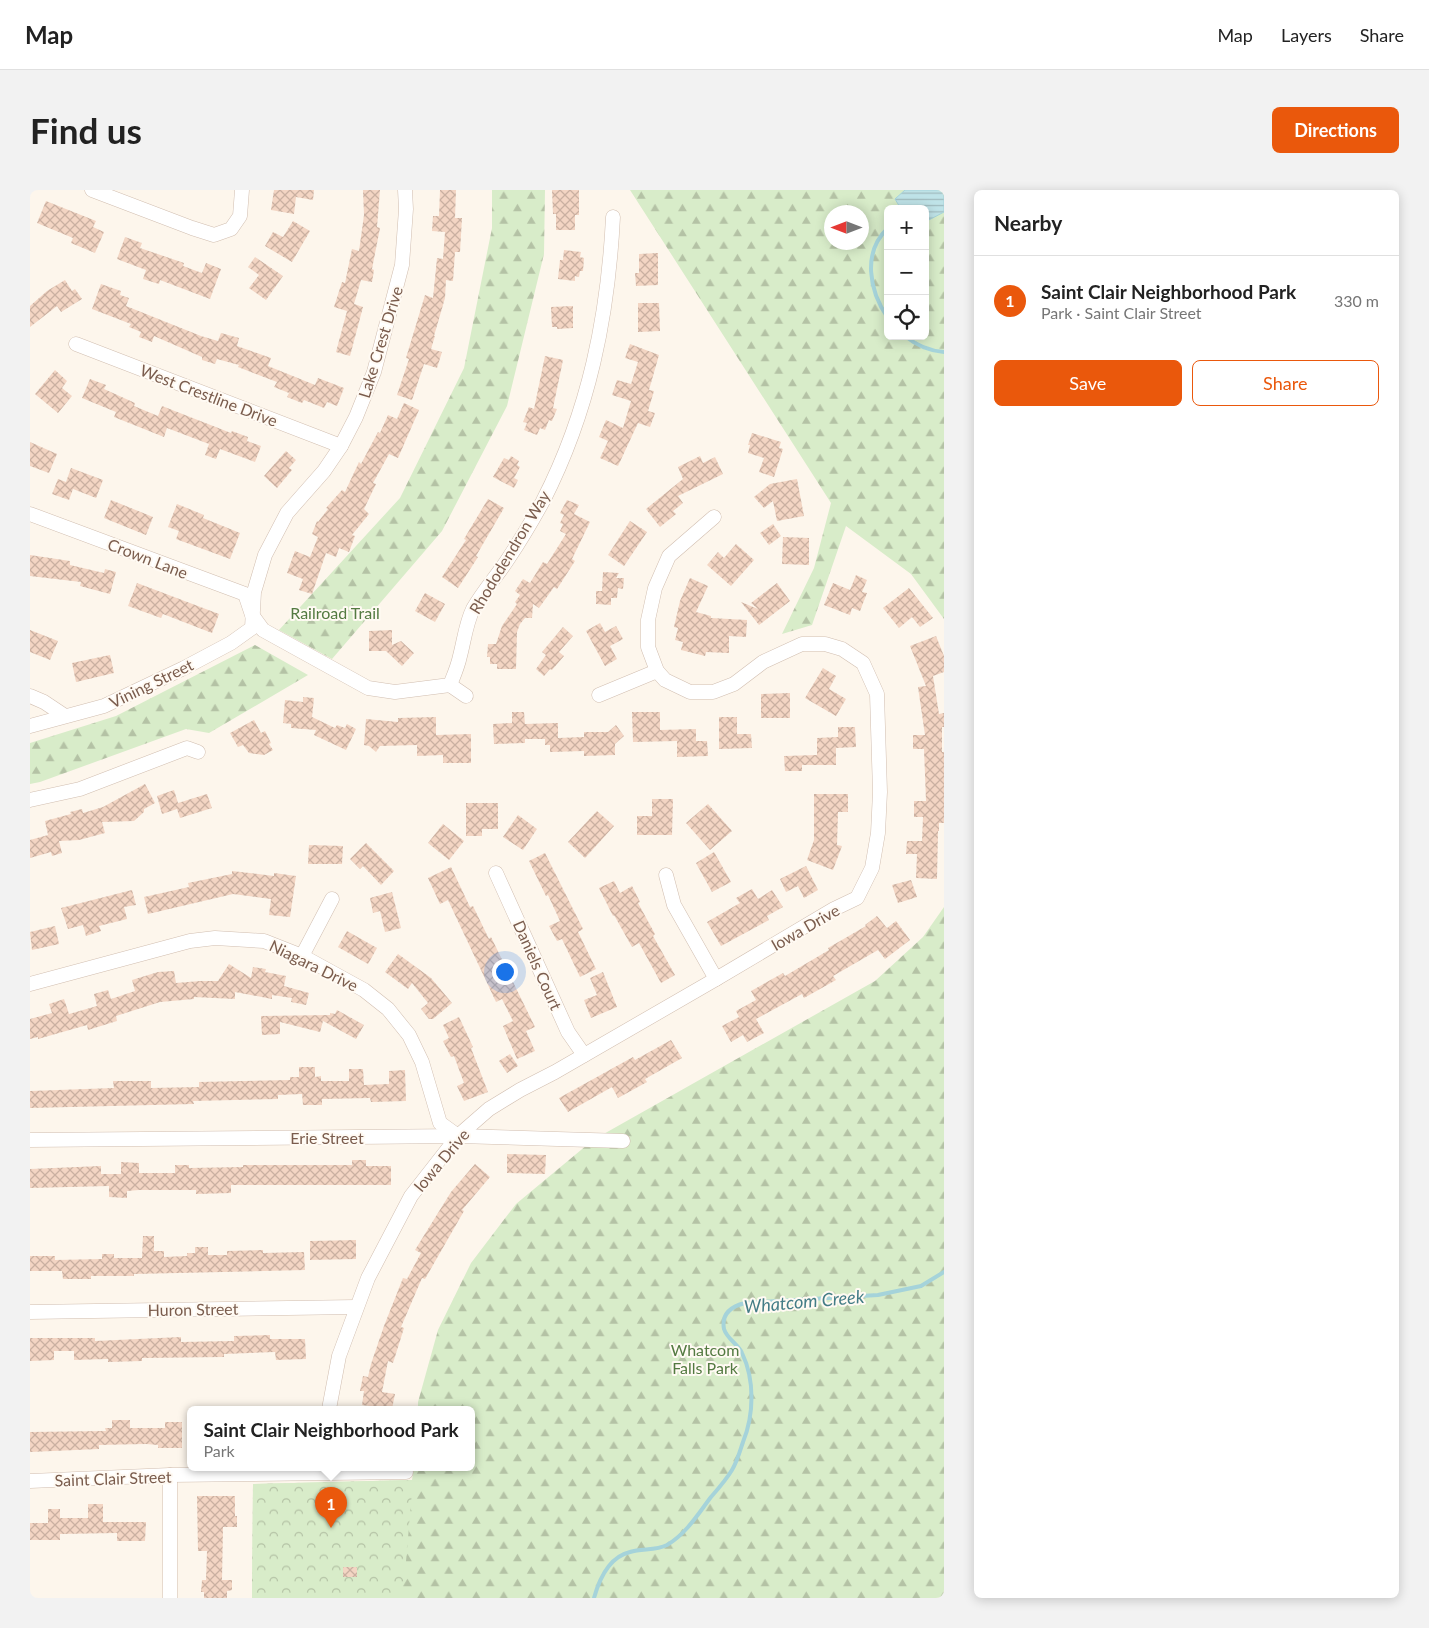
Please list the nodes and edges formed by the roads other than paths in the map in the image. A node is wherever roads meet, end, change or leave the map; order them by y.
1 (92, 190) edge
2 (242, 190) edge
3 (406, 190) edge
4 (613, 217) dead end
5 (76, 344) dead end
6 (341, 446) junction
7 (30, 514) edge
8 (714, 517) dead end
9 (252, 615) junction
10 (657, 671) junction
11 (450, 685) junction
12 (30, 696) edge
13 (466, 696) dead end
14 (598, 696) dead end
15 (65, 716) junction
16 (30, 726) edge
17 (198, 752) dead end
18 (30, 800) edge
19 (496, 873) dead end
20 (666, 875) dead end
21 (332, 900) dead end
22 (302, 956) junction
23 (716, 979) junction
24 (30, 984) edge
25 (584, 1055) junction
26 (458, 1136) junction
27 (30, 1140) edge
28 (623, 1141) dead end
29 (356, 1307) junction
30 (30, 1312) edge
31 (329, 1406) edge
32 (294, 1471) edge
33 (366, 1471) edge
34 (406, 1472) dead end
35 (170, 1475) junction
36 (30, 1481) edge
37 (170, 1598) edge

1 - 2 street
3 - 6 street, Lake Crest Drive
4 - 11 street, Rhododendron Way
5 - 6 street, West Crestline Drive
6 - 9 street, Lake Crest Drive
7 - 9 street, Crown Lane
8 - 10 street
9 - 11 street
9 - 15 street, Vining Street
10 - 14 street
10 - 23 street, Iowa Drive
11 - 13 street
12 - 15 street
15 - 16 street, Vining Street
17 - 18 street
19 - 25 street, Daniels Court
20 - 23 street
21 - 22 street
22 - 24 street, Niagara Drive
22 - 26 street, Niagara Drive
23 - 25 street, Iowa Drive
25 - 26 street, Iowa Drive
26 - 27 street, Erie Street
26 - 28 street, Erie Street
26 - 29 street, Iowa Drive
29 - 30 street, Huron Street
29 - 31 street, Iowa Drive
32 - 35 street, Saint Clair Street
33 - 34 street, Saint Clair Street
35 - 36 street, Saint Clair Street
35 - 37 street

